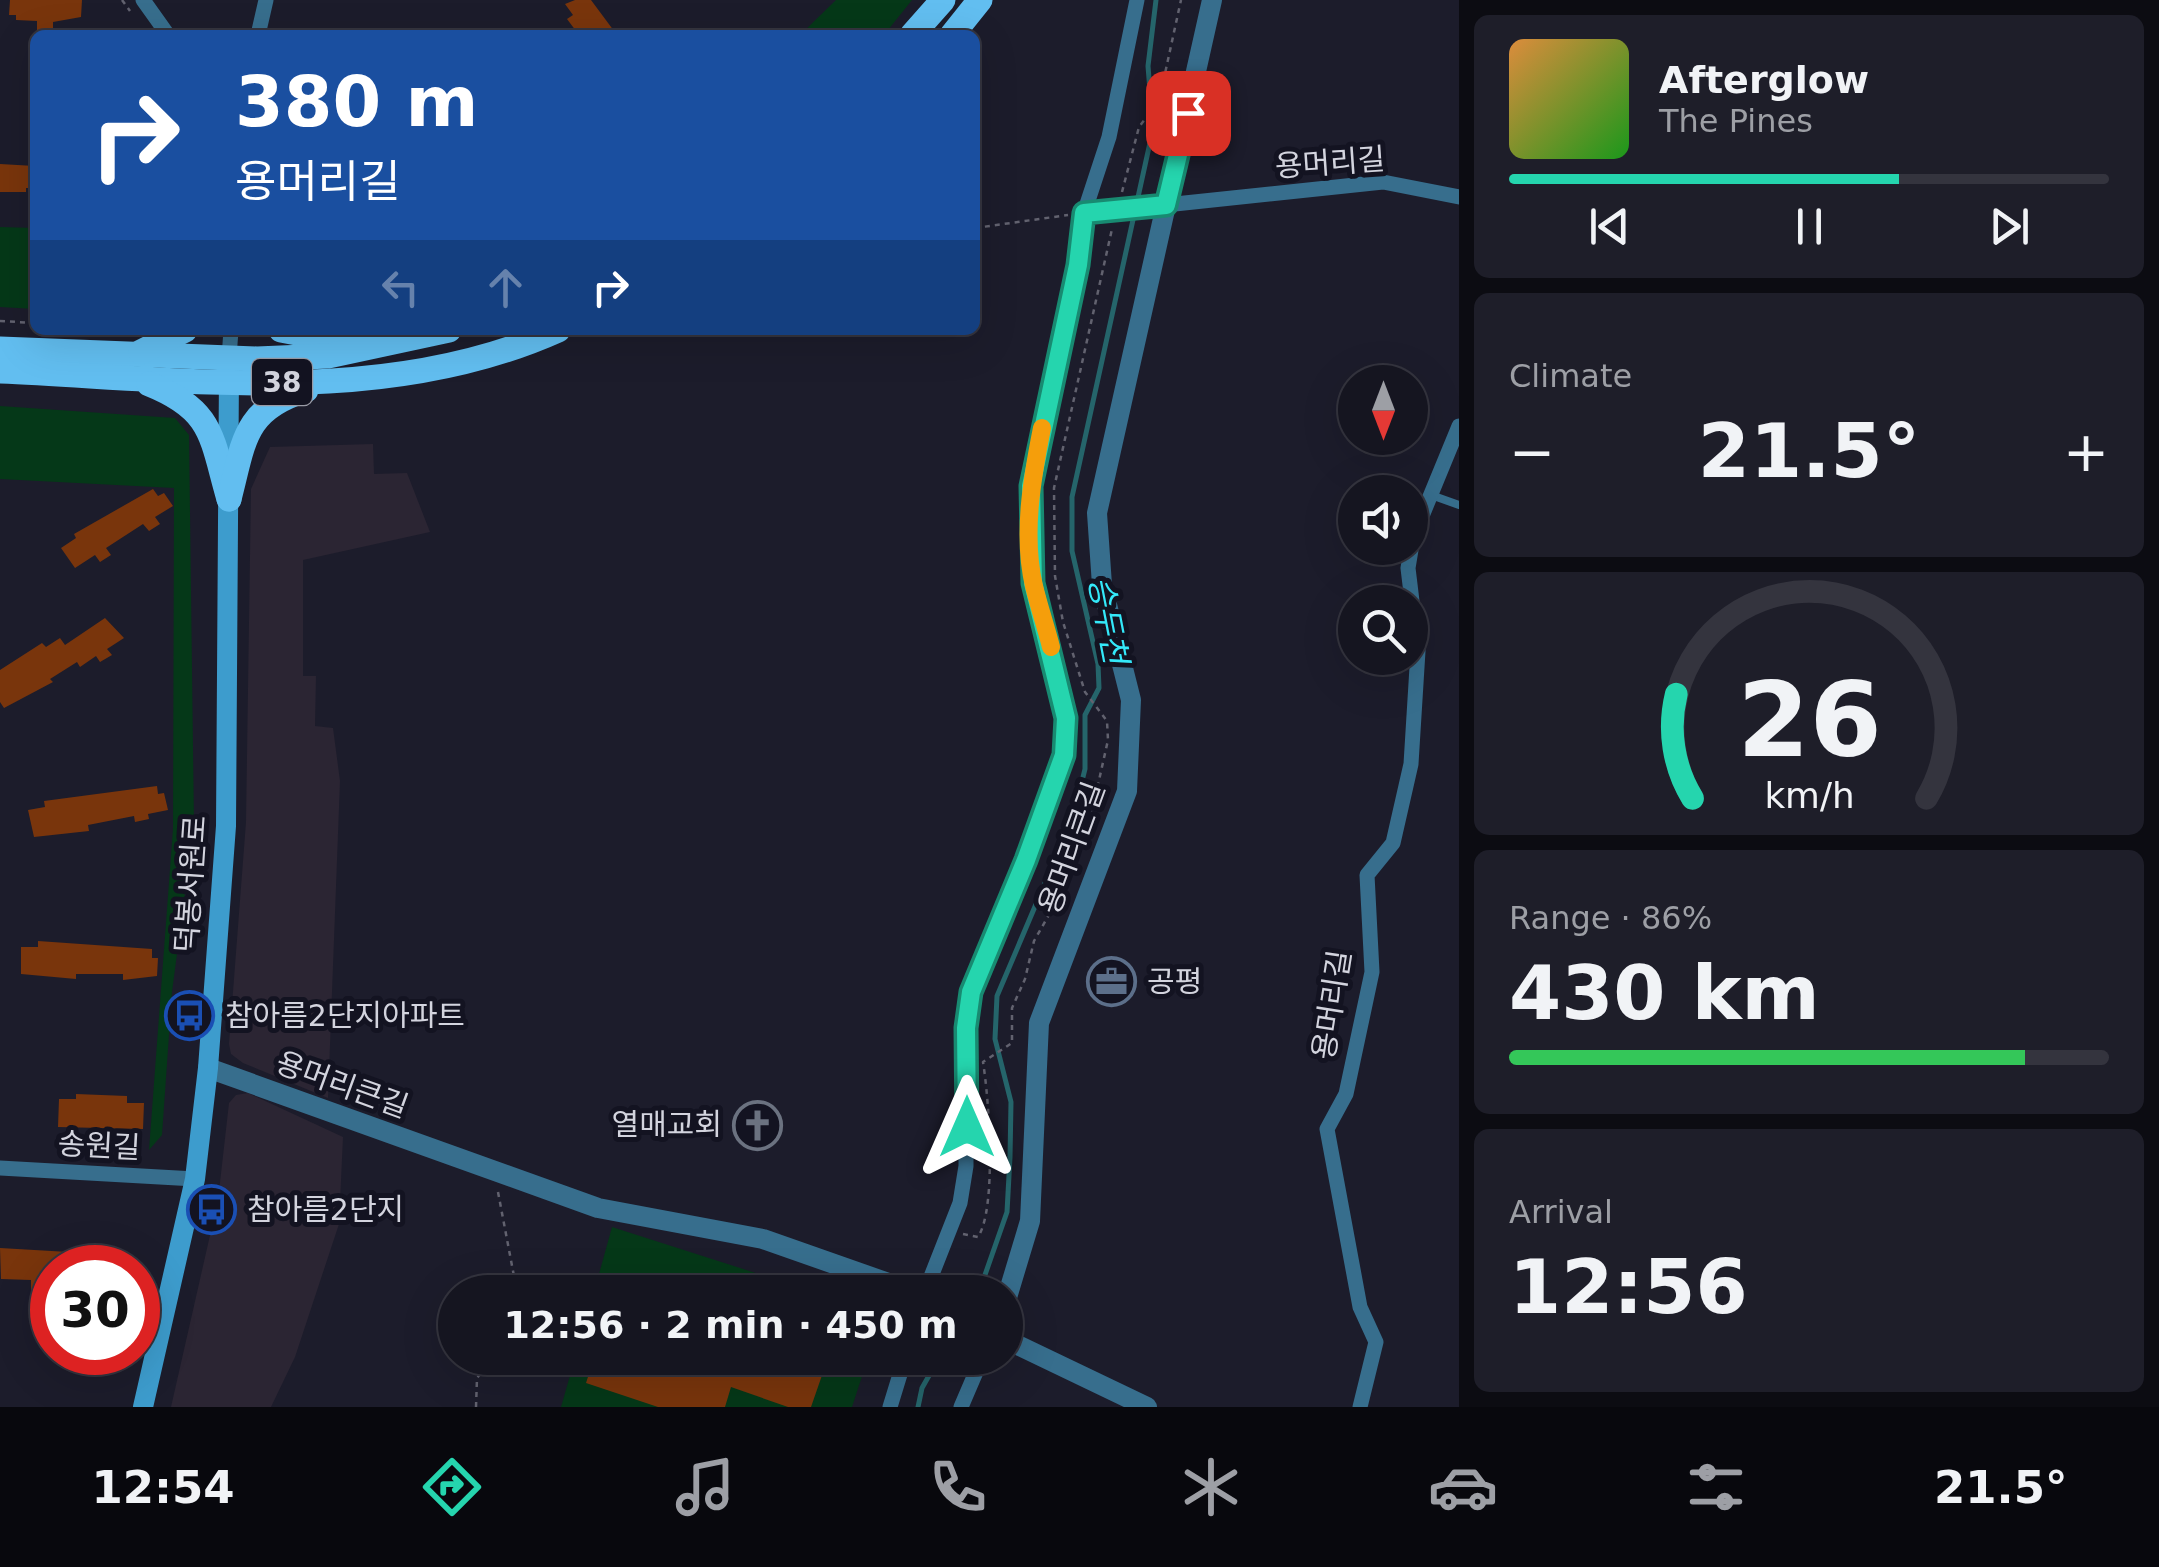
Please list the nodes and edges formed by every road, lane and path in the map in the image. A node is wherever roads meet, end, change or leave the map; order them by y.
1 (143, 0) edge
2 (266, 0) edge
3 (942, 0) edge
4 (980, 0) edge
5 (1138, 0) edge
6 (1181, 0) edge
7 (1212, 0) edge
8 (168, 30) edge
9 (256, 30) edge
10 (916, 30) edge
11 (956, 30) edge
12 (1459, 197) edge
13 (1156, 206) junction
14 (1118, 208) dead end
15 (1092, 212) junction
16 (1113, 225) dead end
17 (980, 227) edge
18 (0, 321) edge
19 (30, 323) edge
20 (178, 335) edge
21 (231, 335) edge
22 (308, 335) edge
23 (426, 335) edge
24 (541, 335) edge
25 (374, 347) junction
26 (0, 349) edge
27 (131, 366) junction
28 (229, 370) junction
29 (0, 371) edge
30 (333, 382) junction
31 (1459, 426) edge
32 (1431, 495) junction
33 (229, 499) junction
34 (1459, 505) edge
35 (208, 1068) junction
36 (0, 1168) edge
37 (499, 1174) junction
38 (195, 1179) junction
39 (970, 1236) dead end
40 (515, 1275) edge
41 (866, 1275) edge
42 (932, 1275) edge
43 (1014, 1275) edge
44 (1023, 1347) edge
45 (478, 1375) edge
46 (900, 1375) edge
47 (975, 1375) edge
48 (142, 1407) edge
49 (476, 1407) edge
50 (890, 1407) edge
51 (961, 1407) edge
52 (1147, 1407) edge
53 (1360, 1407) edge

1 - 8 street
2 - 9 street
3 - 10 main road
4 - 11 main road
5 - 15 street
6 - 14 path
7 - 13 street, 용머리큰길
12 - 13 street, 용머리길
13 - 15 street, 용머리길, bridge
13 - 43 street, 용머리큰길
15 - 17 path
15 - 42 street
16 - 39 path
18 - 19 path
20 - 27 main road
21 - 28 street
22 - 25 main road
23 - 25 main road, 38
24 - 30 main road, 38
25 - 28 main road, 38
26 - 27 main road, 38
27 - 28 main road, 38
27 - 29 main road, 38
27 - 33 main road
28 - 30 main road, 38
28 - 33 main road, 덕봉서원로
30 - 33 main road
31 - 32 street, 용머리길
32 - 34 lane
32 - 53 street, 용머리길
33 - 35 main road, 덕봉서원로
35 - 37 street, 용머리큰길
35 - 38 main road, 덕봉서원로
36 - 38 street, 송원길
37 - 40 path
37 - 41 street, 용머리큰길
38 - 48 main road, 덕봉서원로
44 - 52 street
45 - 49 path
46 - 50 street
47 - 51 street

